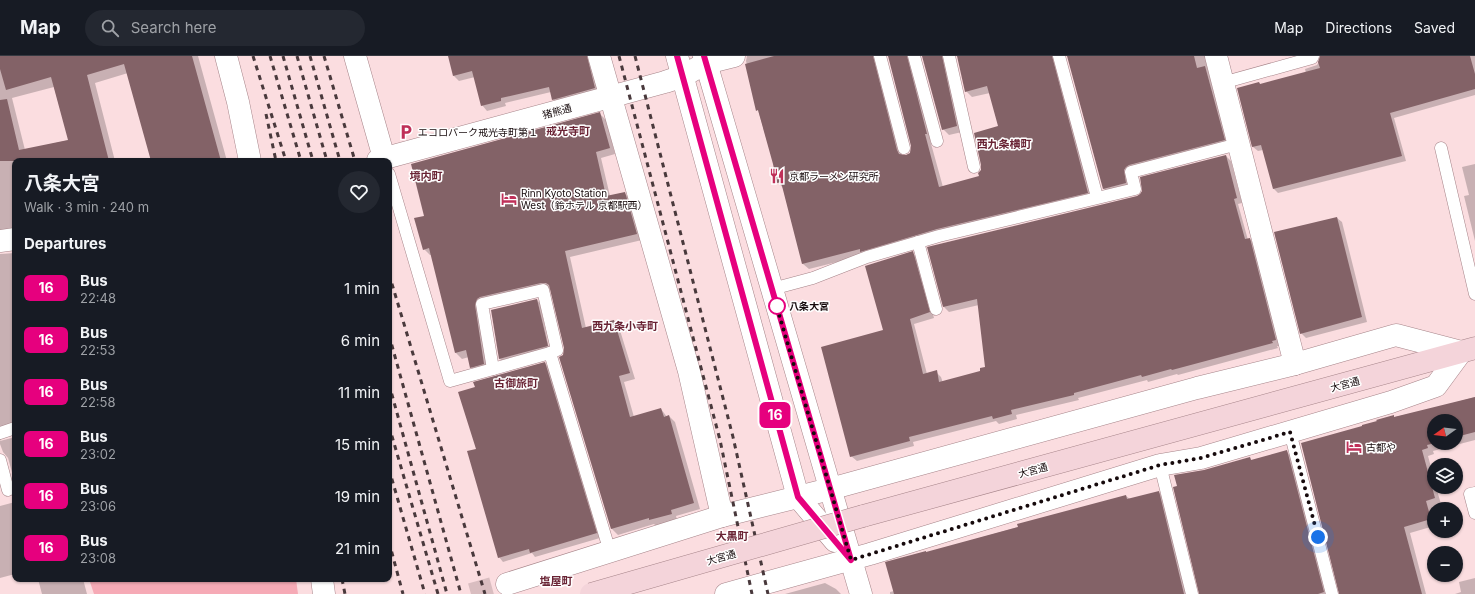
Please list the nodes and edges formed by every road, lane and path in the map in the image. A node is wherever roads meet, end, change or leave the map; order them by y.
1 (226, 56) edge
2 (355, 56) edge
3 (599, 56) edge
4 (734, 56) edge
5 (880, 56) edge
6 (914, 56) edge
7 (950, 56) edge
8 (1059, 56) edge
9 (1216, 56) edge
10 (1314, 56) edge
11 (705, 60) edge
12 (680, 66) edge
13 (1222, 83) junction
14 (609, 96) junction
15 (937, 141) dead end
16 (1238, 144) junction
17 (904, 148) dead end
18 (1441, 148) dead end
19 (249, 158) edge
20 (383, 158) edge
21 (392, 161) edge
22 (974, 167) dead end
23 (392, 189) edge
24 (1097, 197) junction
25 (12, 239) edge
26 (0, 241) edge
27 (918, 242) junction
28 (772, 289) junction
29 (1475, 294) edge
30 (936, 308) dead end
31 (1468, 350) edge
32 (550, 353) junction
33 (1295, 364) junction
34 (493, 369) junction
35 (12, 429) edge
36 (1290, 432) junction
37 (0, 433) edge
38 (0, 460) edge
39 (1160, 465) junction
40 (830, 489) junction
41 (8, 490) edge
42 (1475, 493) edge
43 (798, 497) junction
44 (1475, 513) edge
45 (722, 516) junction
46 (610, 552) junction
47 (851, 560) junction
48 (322, 582) edge
49 (513, 587) tunnel mouth
50 (324, 594) edge
51 (591, 594) edge
52 (726, 594) edge
53 (861, 594) edge
54 (1192, 594) edge
55 (1332, 594) edge

1 - 19 street
2 - 20 street
3 - 14 street
4 - 11 street, 猪熊通
5 - 17 lane
6 - 15 lane
7 - 22 lane
8 - 24 lane
9 - 13 street
10 - 13 lane
11 - 12 street, 猪熊通
11 - 28 street
12 - 14 street, 猪熊通
12 - 43 street
13 - 16 street
14 - 21 street, 猪熊通
14 - 45 street
16 - 24 lane
16 - 33 street
18 - 29 lane
23 - 34 lane
24 - 27 lane
25 - 26 street
27 - 28 lane
27 - 30 lane
28 - 40 street
31 - 33 street
31 - 36 street
31 - 51 main road, 大宮通, bridge
32 - 34 lane
32 - 34 lane
32 - 46 lane
33 - 40 street
35 - 37 lane
36 - 39 street
36 - 55 lane
38 - 41 lane
39 - 47 street
39 - 54 lane
40 - 43 street
40 - 47 street
42 - 44 lane
43 - 45 street
43 - 47 street
45 - 46 street
46 - 49 street
47 - 52 street
47 - 53 street
48 - 50 street

